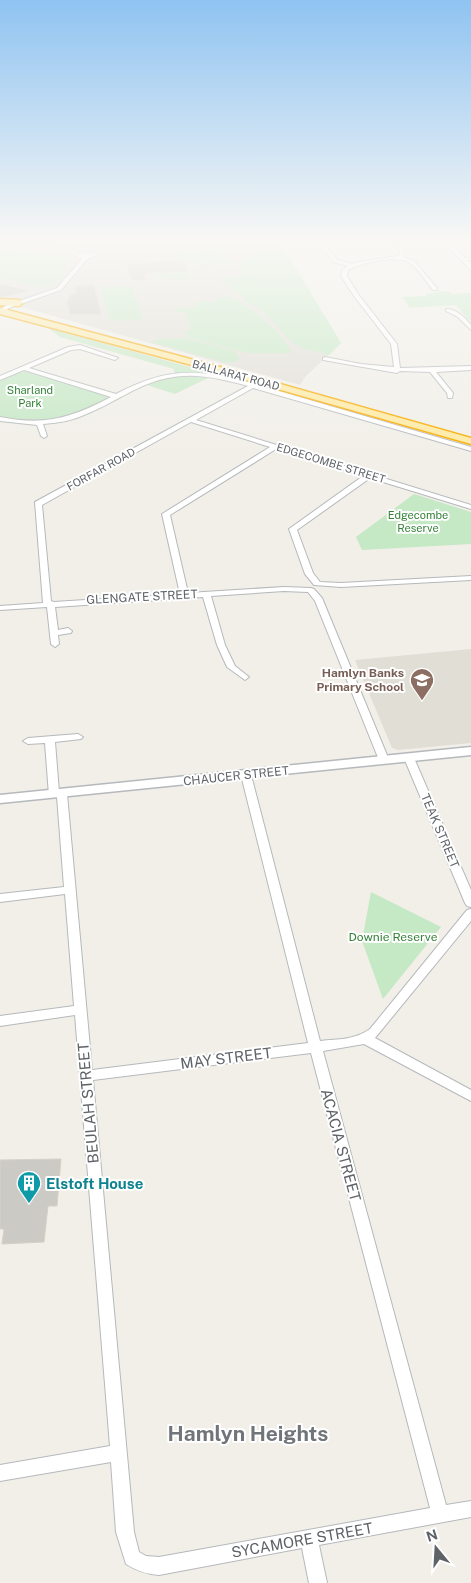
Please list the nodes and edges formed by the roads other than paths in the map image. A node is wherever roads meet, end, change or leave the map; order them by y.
1 (33, 315) edge
2 (36, 315) edge
3 (371, 315) edge
4 (458, 315) edge
5 (471, 328) edge
6 (114, 358) dead end
7 (325, 359) dead end
8 (24, 368) junction
9 (471, 368) edge
10 (397, 371) junction
11 (432, 371) junction
12 (0, 378) edge
13 (252, 386) junction
14 (115, 396) junction
15 (450, 397) dead end
16 (0, 419) edge
17 (190, 420) junction
18 (39, 422) junction
19 (471, 434) edge
20 (44, 436) dead end
21 (471, 441) edge
22 (276, 446) junction
23 (471, 449) edge
24 (370, 475) junction
25 (471, 506) edge
26 (468, 578) edge
27 (471, 586) edge
28 (314, 588) junction
29 (206, 593) junction
30 (184, 595) junction
31 (49, 604) junction
32 (0, 608) edge
33 (68, 631) dead end
34 (55, 633) junction
35 (55, 644) dead end
36 (245, 677) dead end
37 (78, 737) dead end
38 (50, 740) junction
39 (28, 741) dead end
40 (471, 751) edge
41 (409, 758) junction
42 (384, 760) junction
43 (246, 775) junction
44 (58, 794) junction
45 (0, 800) edge
46 (70, 890) junction
47 (0, 898) edge
48 (471, 904) edge
49 (471, 913) edge
50 (80, 1010) junction
51 (0, 1021) edge
52 (365, 1038) junction
53 (315, 1046) junction
54 (86, 1076) junction
55 (471, 1096) edge
56 (119, 1452) junction
57 (0, 1473) edge
58 (471, 1509) edge
59 (440, 1515) junction
60 (309, 1539) junction
61 (134, 1561) joint
62 (318, 1583) edge

1 - 21 highway, BALLARAT ROAD
2 - 19 highway, BALLARAT ROAD
3 - 10 street
4 - 5 street
6 - 8 street
7 - 10 street
8 - 12 street
8 - 14 street
9 - 11 street
10 - 11 street
11 - 15 street
13 - 14 street, BALLARAT ROAD
13 - 17 street, FORFAR ROAD
13 - 23 street, BALLARAT ROAD
14 - 18 street, BALLARAT ROAD
16 - 18 street, BALLARAT ROAD
17 - 22 street, EDGECOMBE STREET
17 - 31 street, FORFAR ROAD
18 - 20 street
22 - 24 street, EDGECOMBE STREET
22 - 30 street
24 - 25 street, EDGECOMBE STREET
24 - 28 street
26 - 27 street
26 - 28 street, GLENGATE STREET
28 - 29 street, GLENGATE STREET
28 - 42 street
29 - 30 street, GLENGATE STREET
29 - 36 street
30 - 31 street, GLENGATE STREET
31 - 32 street, GLENGATE STREET
31 - 34 street
33 - 34 street
34 - 35 street
37 - 38 street
38 - 39 street
38 - 44 street, BEULAH STREET
40 - 41 street, CHAUCER STREET
41 - 42 street, CHAUCER STREET
41 - 48 street, TEAK STREET
42 - 43 street, CHAUCER STREET
43 - 44 street, CHAUCER STREET
43 - 53 street, ACACIA STREET
44 - 45 street, CHAUCER STREET
44 - 46 street, BEULAH STREET
46 - 47 street
46 - 50 street, BEULAH STREET
49 - 52 street
50 - 51 street
50 - 54 street, BEULAH STREET
52 - 53 street, MAY STREET
52 - 55 street
53 - 54 street, MAY STREET
53 - 59 street, ACACIA STREET
54 - 56 street, BEULAH STREET
56 - 57 street
56 - 61 street, BEULAH STREET
58 - 59 street, SYCAMORE STREET
59 - 60 street, SYCAMORE STREET
60 - 61 street, SYCAMORE STREET
60 - 62 street

